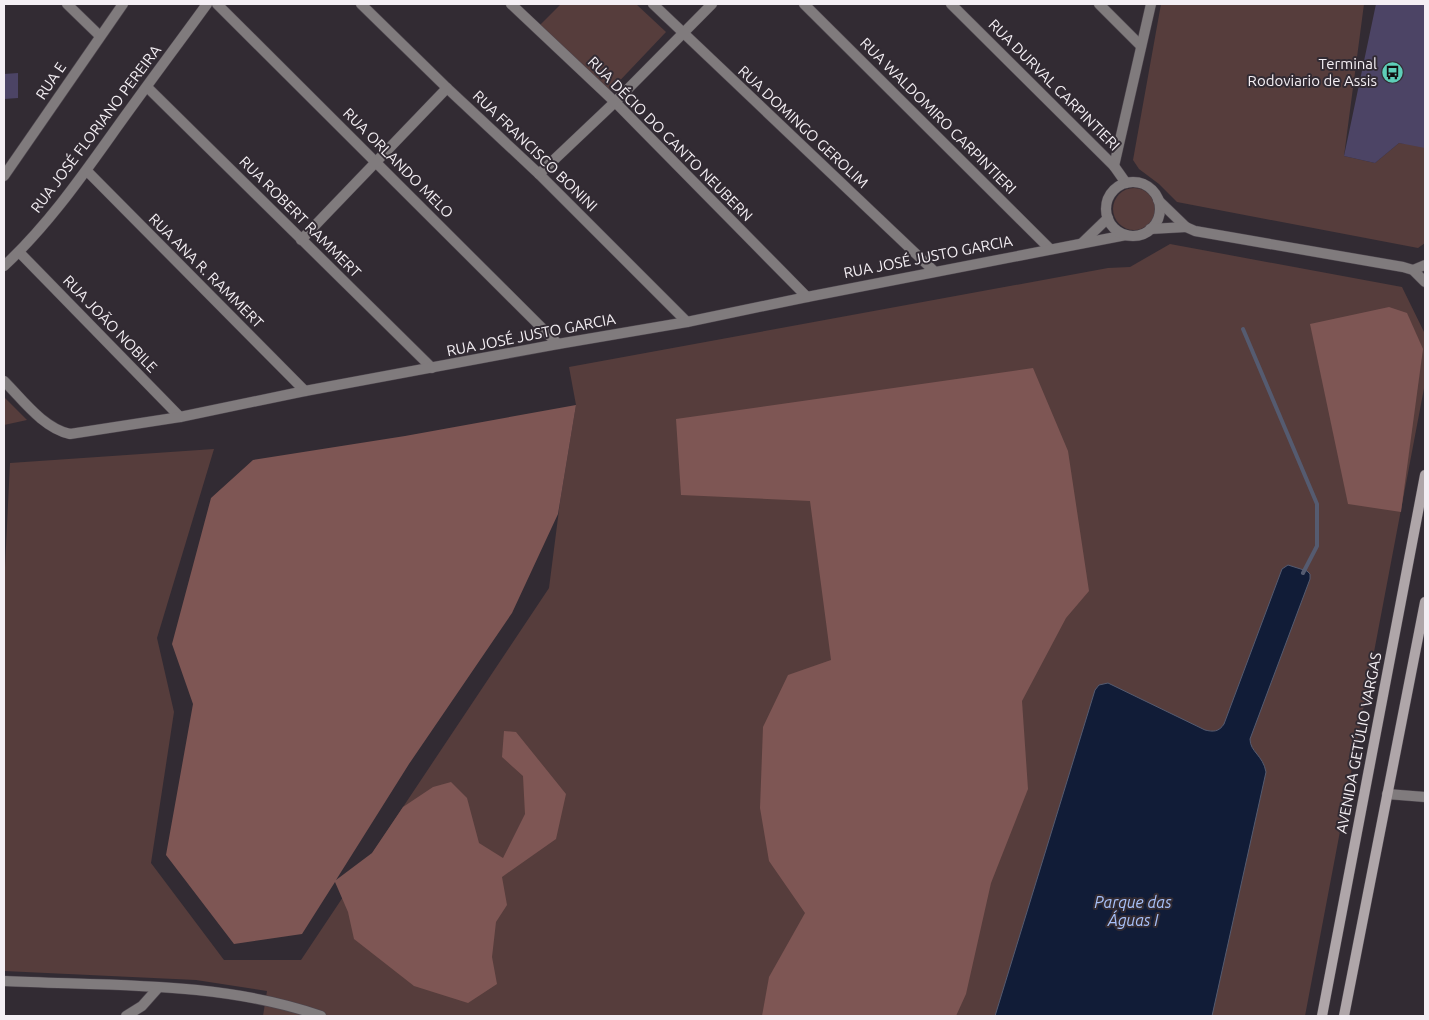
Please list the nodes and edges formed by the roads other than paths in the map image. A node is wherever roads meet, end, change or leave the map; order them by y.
1 (67, 4) edge
2 (123, 4) edge
3 (207, 4) edge
4 (217, 4) edge
5 (361, 4) edge
6 (511, 4) edge
7 (653, 4) edge
8 (712, 4) edge
9 (804, 4) edge
10 (951, 4) edge
11 (1099, 4) edge
12 (1151, 4) edge
13 (683, 34) junction
14 (100, 36) junction
15 (1142, 46) junction
16 (147, 87) junction
17 (447, 88) junction
18 (615, 102) junction
19 (376, 162) junction
20 (1114, 166) junction
21 (87, 171) junction
22 (539, 174) junction
23 (4, 176) edge
24 (1126, 183) junction
25 (1158, 200) junction
26 (1108, 218) junction
27 (1186, 227) junction
28 (1150, 229) junction
29 (1126, 235) junction
30 (301, 240) junction
31 (1082, 244) junction
32 (1050, 249) junction
33 (19, 252) junction
34 (1425, 265) edge
35 (4, 266) edge
36 (1413, 270) junction
37 (934, 271) junction
38 (1425, 282) edge
39 (807, 296) junction
40 (687, 322) junction
41 (558, 344) junction
42 (432, 368) junction
43 (4, 381) edge
44 (305, 391) junction
45 (180, 417) junction
46 (1425, 475) edge
47 (1425, 602) edge
48 (1387, 794) junction
49 (1425, 798) edge
50 (4, 981) edge
51 (158, 988) junction
52 (126, 1016) edge
53 (321, 1016) edge
54 (1322, 1016) edge
55 (1344, 1016) edge

1 - 14 street
2 - 14 street, RUA E
3 - 16 street, RUA JOSÉ FLORIANO PEREIRA
4 - 19 street, RUA ORLANDO MELO
5 - 17 street, RUA FRANCISCO BONINI
6 - 18 street, RUA DÉCIO DO CANTO NEUBERN
7 - 13 street, RUA DOMINGO GEROLIM
8 - 13 street
9 - 32 street, RUA WALDOMIRO CARPINTIERI
10 - 20 street, RUA DURVAL CARPINTIERI
11 - 15 street
12 - 15 street
13 - 18 street
13 - 37 street, RUA DOMINGO GEROLIM
14 - 23 street, RUA E
15 - 20 street
16 - 21 street, RUA JOSÉ FLORIANO PEREIRA
16 - 30 street, RUA ROBERT RAMMERT
17 - 19 street
17 - 22 street, RUA FRANCISCO BONINI
18 - 22 street
18 - 39 street, RUA DÉCIO DO CANTO NEUBERN
19 - 30 street
19 - 41 street, RUA ORLANDO MELO
20 - 24 street, RUA DURVAL CARPINTIERI
21 - 33 street, RUA JOSÉ FLORIANO PEREIRA
21 - 44 street, RUA ANA R. RAMMERT
22 - 40 street, RUA FRANCISCO BONINI
24 - 25 street
24 - 26 street
25 - 27 street
25 - 28 street
26 - 29 street
26 - 31 street
27 - 28 street
27 - 36 street
28 - 29 street
29 - 31 street, RUA JOSÉ JUSTO GARCIA
30 - 42 street, RUA ROBERT RAMMERT
31 - 32 street, RUA JOSÉ JUSTO GARCIA
32 - 37 street, RUA JOSÉ JUSTO GARCIA
33 - 35 street, RUA JOSÉ FLORIANO PEREIRA
33 - 45 street, RUA JOÃO NOBILE
34 - 36 street
36 - 38 street
37 - 39 street, RUA JOSÉ JUSTO GARCIA
39 - 40 street, RUA JOSÉ JUSTO GARCIA
40 - 41 street, RUA JOSÉ JUSTO GARCIA
41 - 42 street, RUA JOSÉ JUSTO GARCIA
42 - 44 street, RUA JOSÉ JUSTO GARCIA
43 - 45 street, RUA JOSÉ JUSTO GARCIA
44 - 45 street, RUA JOSÉ JUSTO GARCIA
46 - 54 main road, AVENIDA GETÚLIO VARGAS
47 - 48 main road
48 - 49 street
48 - 55 main road
50 - 51 street
51 - 52 street
51 - 53 street

